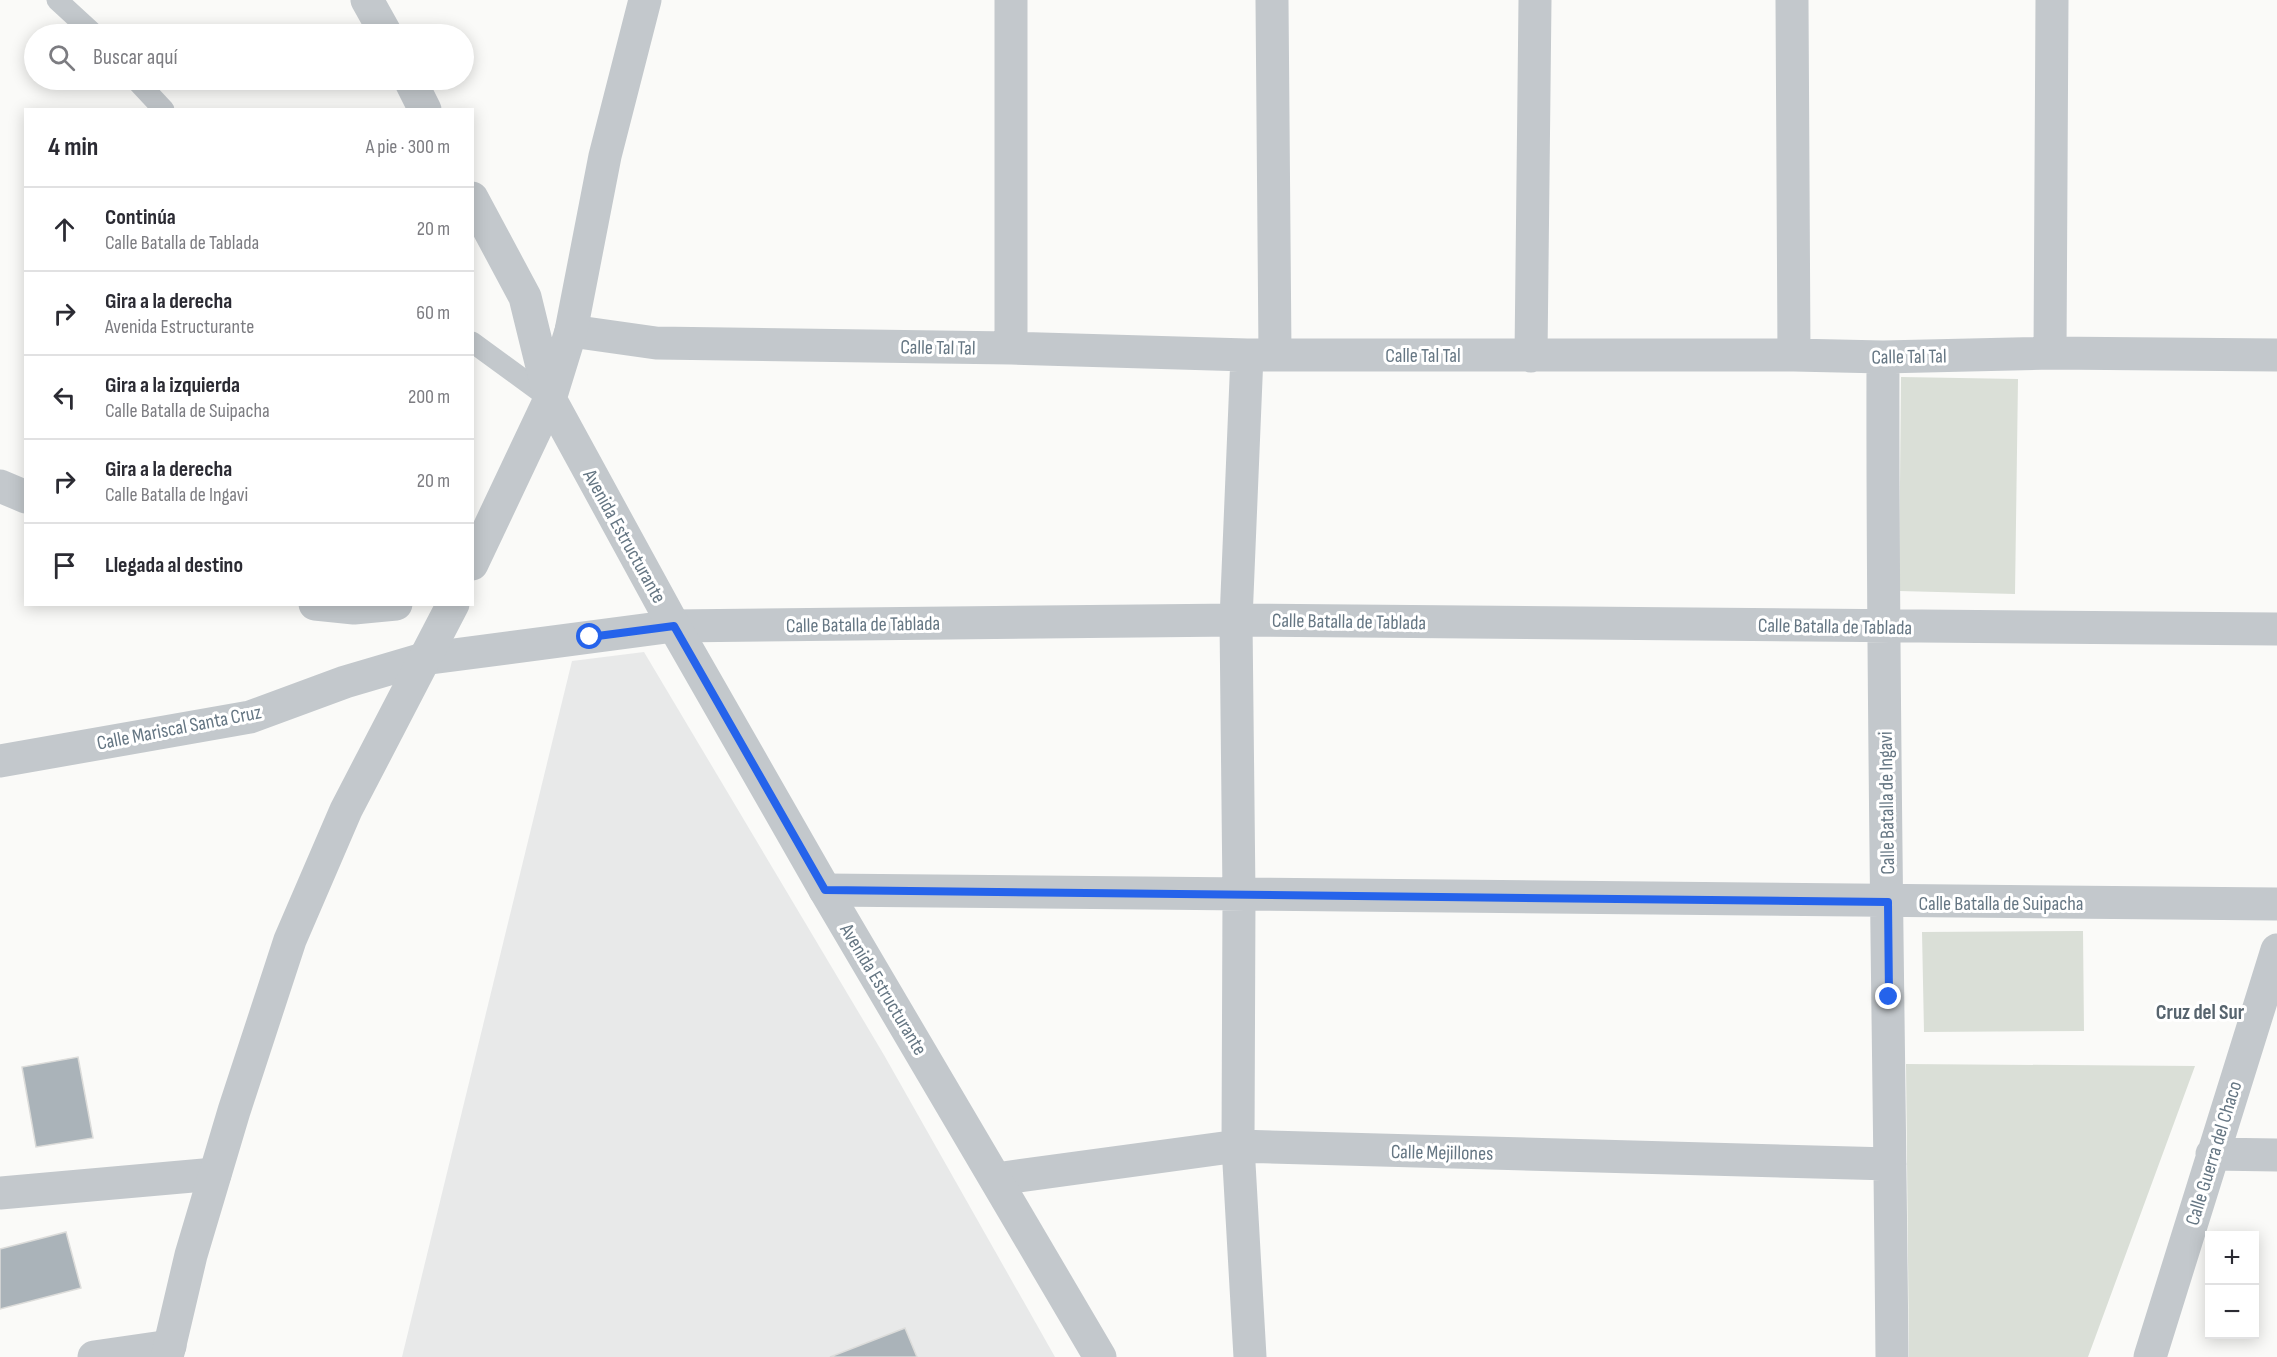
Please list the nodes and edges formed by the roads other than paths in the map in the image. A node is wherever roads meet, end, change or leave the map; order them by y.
1 (57, 0) edge
2 (367, 0) edge
3 (645, 0) edge
4 (1011, 0) edge
5 (1272, 0) edge
6 (1535, 0) edge
7 (1792, 0) edge
8 (2052, 0) edge
9 (83, 24) edge
10 (380, 24) edge
11 (145, 90) edge
12 (415, 90) edge
13 (162, 108) edge
14 (424, 108) edge
15 (474, 202) edge
16 (571, 331) junction
17 (474, 343) edge
18 (1011, 348) junction
19 (2050, 353) junction
20 (1261, 355) junction
21 (1794, 355) junction
22 (2277, 355) edge
23 (1531, 356) junction
24 (1883, 357) junction
25 (550, 399) junction
26 (0, 486) edge
27 (24, 496) edge
28 (474, 560) edge
29 (334, 606) edge
30 (375, 606) edge
31 (452, 606) edge
32 (1236, 620) junction
33 (674, 626) junction
34 (1882, 626) junction
35 (2277, 629) edge
36 (423, 659) junction
37 (0, 758) edge
38 (825, 890) junction
39 (1239, 895) junction
40 (1888, 902) junction
41 (2277, 904) edge
42 (2277, 950) edge
43 (1238, 1146) junction
44 (2212, 1154) junction
45 (2277, 1155) edge
46 (1890, 1164) junction
47 (215, 1174) junction
48 (996, 1179) junction
49 (0, 1193) edge
50 (169, 1352) edge
51 (94, 1357) edge
52 (1100, 1357) edge
53 (1250, 1357) edge
54 (1892, 1357) edge
55 (2150, 1357) edge

1 - 9 lane
2 - 10 street
3 - 16 street
4 - 18 street
5 - 20 street
6 - 23 street
7 - 21 street
8 - 19 street
11 - 13 lane
12 - 14 street
15 - 25 street, Avenida Estructurante
16 - 18 street, Calle Tal Tal
16 - 25 street
17 - 25 lane
18 - 20 street, Calle Tal Tal
19 - 22 street, Calle Tal Tal
19 - 24 street, Calle Tal Tal
20 - 23 street, Calle Tal Tal
20 - 32 street
21 - 23 street, Calle Tal Tal
21 - 24 street, Calle Tal Tal
24 - 34 street, Calle Batalla de Ingavi
25 - 28 street
25 - 33 street, Avenida Estructurante
26 - 27 street
29 - 30 street
31 - 36 street
32 - 33 street, Calle Batalla de Tablada
32 - 34 street, Calle Batalla de Tablada
32 - 39 street
33 - 36 street, Calle Batalla de Tablada
33 - 38 street, Avenida Estructurante
34 - 35 street, Calle Batalla de Tablada
34 - 40 street, Calle Batalla de Ingavi
36 - 37 street, Calle Mariscal Santa Cruz
36 - 47 street
38 - 39 street, Calle Batalla de Suipacha
38 - 48 street, Avenida Estructurante
39 - 40 street, Calle Batalla de Suipacha
39 - 43 street
40 - 41 street, Calle Batalla de Suipacha
40 - 46 street, Calle Batalla de Ingavi
42 - 44 street, Calle Guerra del Chaco
43 - 46 street, Calle Mejillones
43 - 48 street, Calle Mejillones
43 - 53 street
44 - 45 street
44 - 55 street, Calle Guerra del Chaco
46 - 54 street, Calle Batalla de Ingavi
47 - 49 street
47 - 50 street
48 - 52 street, Avenida Estructurante
50 - 51 street

